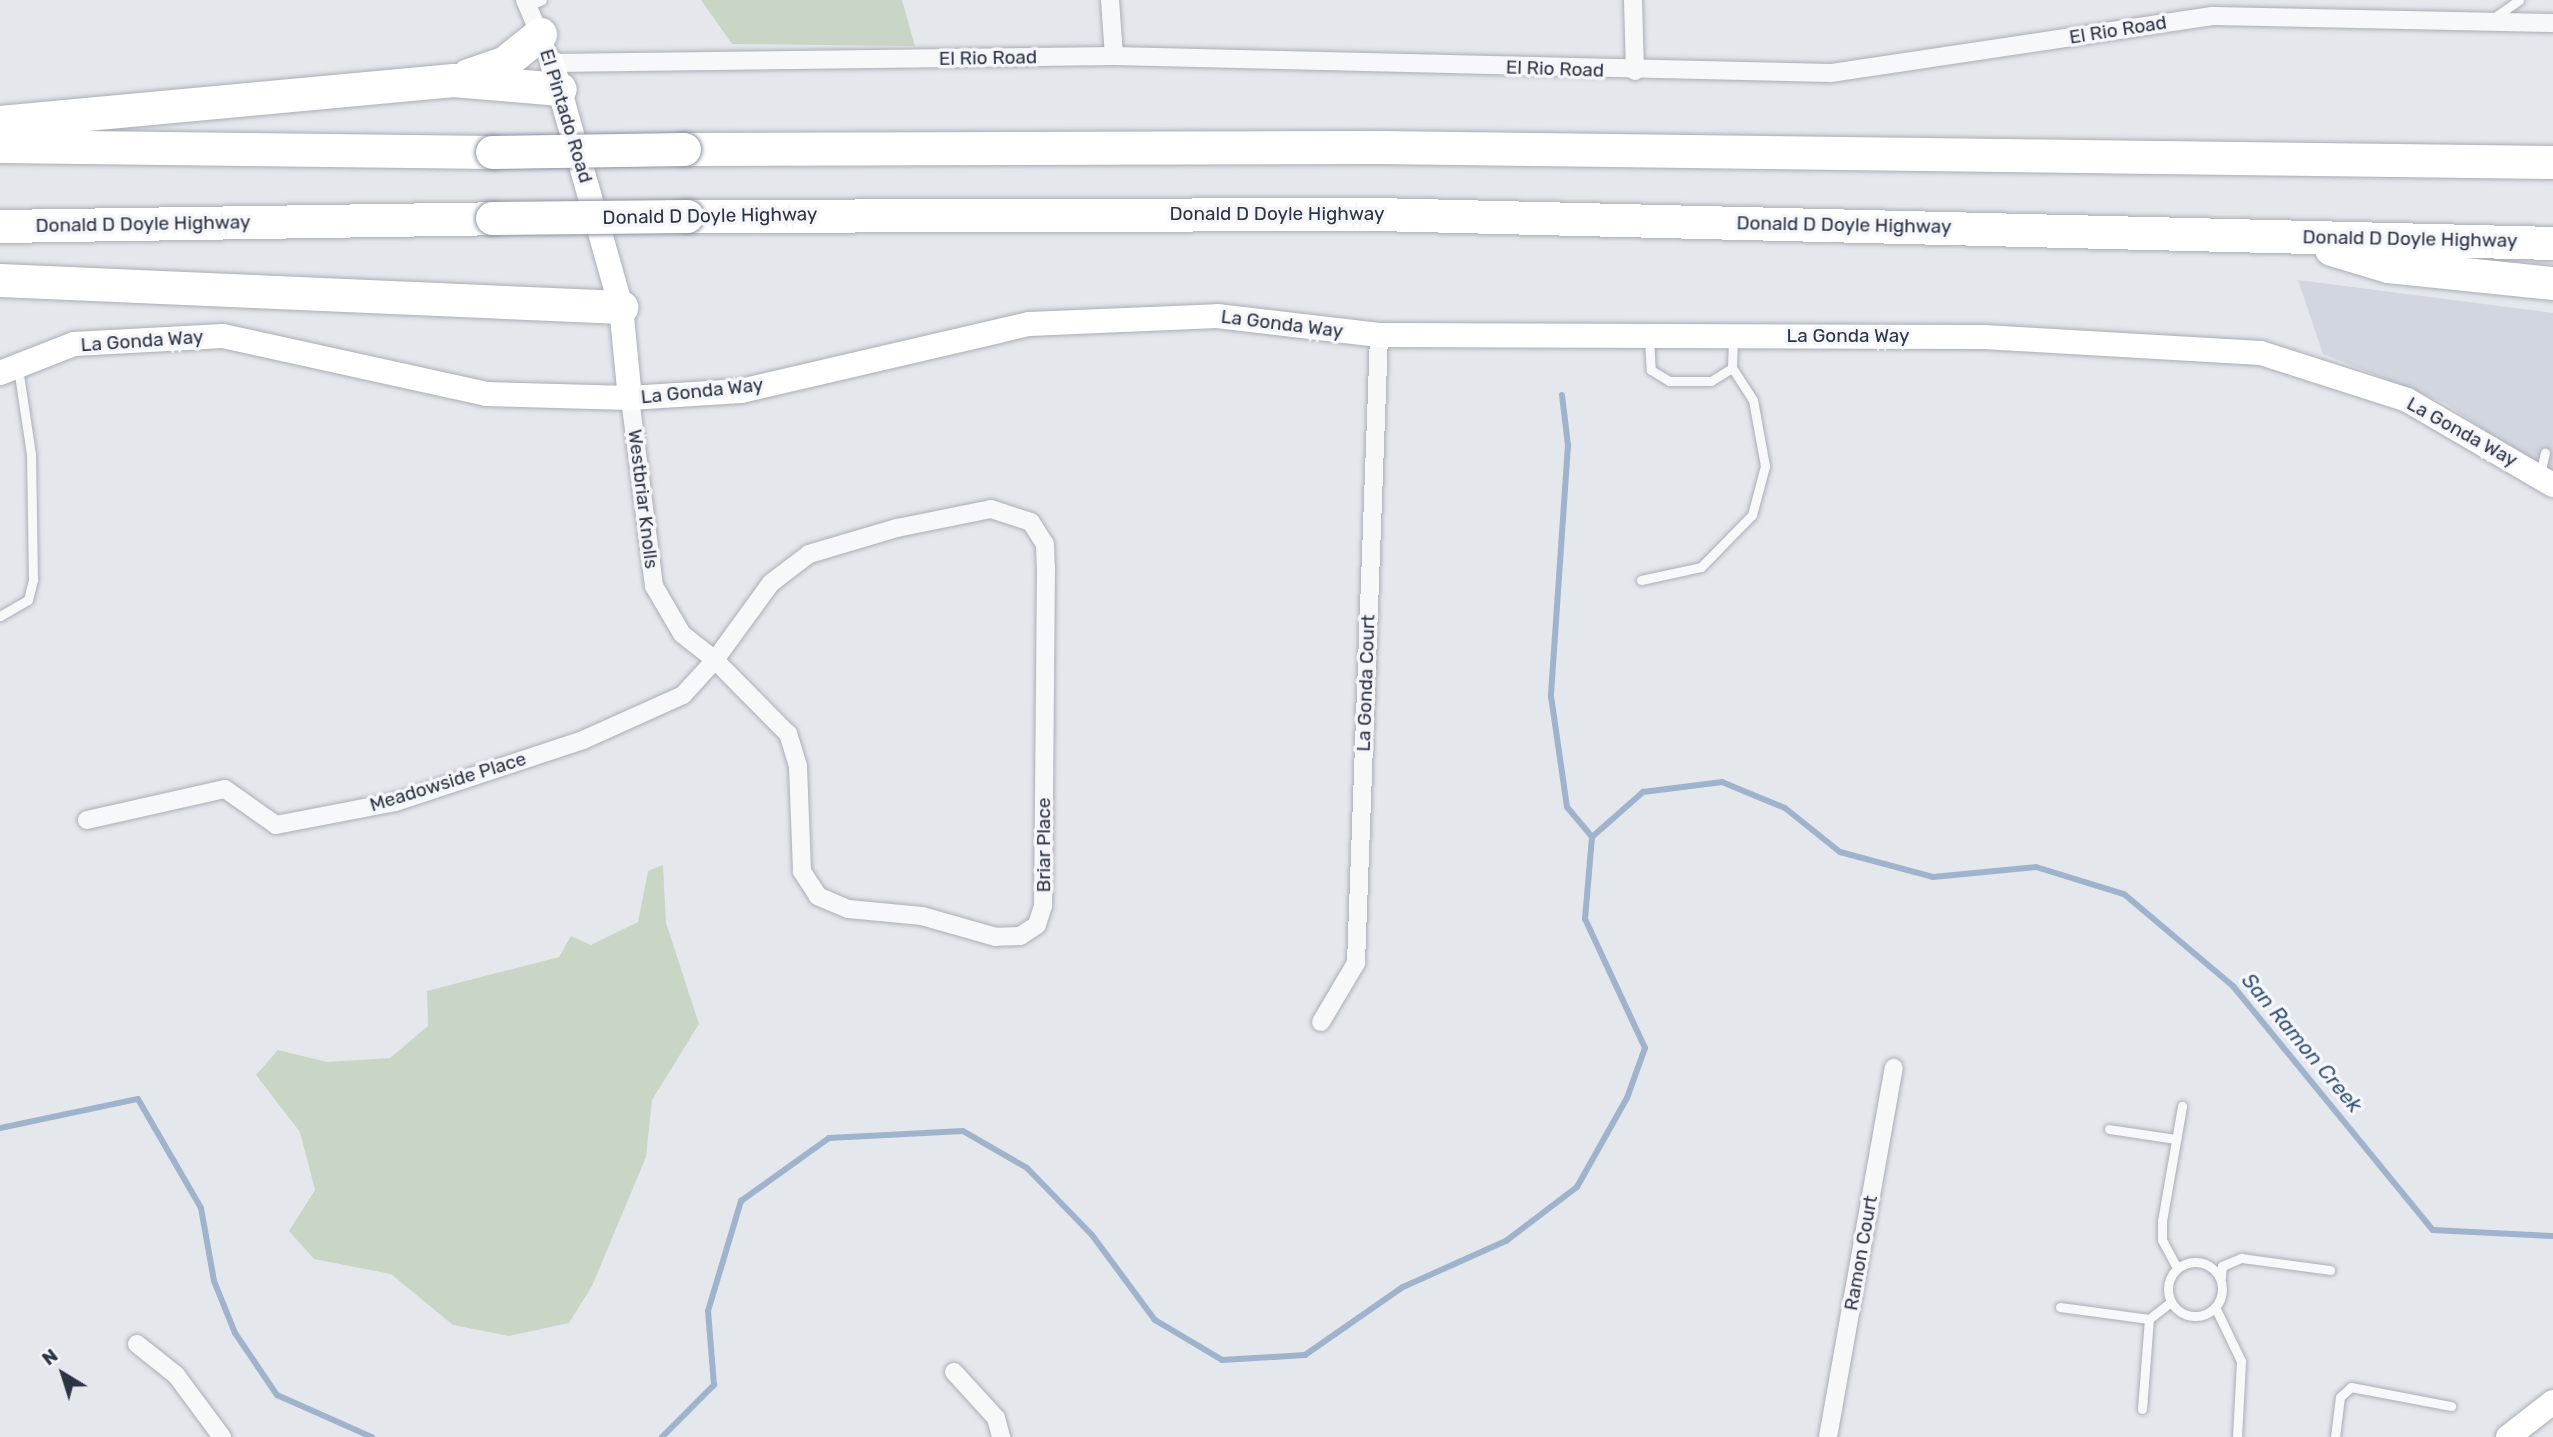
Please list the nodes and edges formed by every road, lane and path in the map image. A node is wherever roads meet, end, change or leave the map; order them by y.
1 (1110, 0) edge
2 (1633, 0) edge
3 (2519, 0) edge
4 (2212, 8) edge
5 (2487, 22) junction
6 (2553, 23) edge
7 (541, 32) edge
8 (1114, 56) junction
9 (1635, 71) junction
10 (453, 80) junction
11 (0, 122) edge
12 (2553, 140) edge
13 (0, 146) edge
14 (2476, 159) junction
15 (2553, 162) edge
16 (0, 226) edge
17 (2288, 237) junction
18 (2553, 243) edge
19 (0, 280) edge
20 (2553, 284) edge
21 (621, 307) junction
22 (1379, 335) junction
23 (1649, 335) junction
24 (1733, 335) junction
25 (1732, 369) junction
26 (9, 370) edge
27 (630, 398) junction
28 (2546, 471) edge
29 (1641, 580) dead end
30 (0, 616) edge
31 (715, 660) junction
32 (87, 820) dead end
33 (1321, 1022) dead end
34 (1894, 1068) dead end
35 (2182, 1106) dead end
36 (2109, 1129) dead end
37 (2176, 1139) junction
38 (2177, 1268) junction
39 (2330, 1270) dead end
40 (2221, 1279) junction
41 (2171, 1302) junction
42 (2060, 1307) dead end
43 (2215, 1307) junction
44 (2149, 1319) junction
45 (137, 1344) dead end
46 (954, 1372) dead end
47 (2553, 1402) edge
48 (2451, 1406) dead end
49 (2142, 1409) dead end
50 (222, 1437) edge
51 (1000, 1437) edge
52 (1828, 1437) edge
53 (2238, 1437) edge
54 (2335, 1437) edge
55 (2508, 1437) edge

1 - 8 street
2 - 9 street
3 - 5 lane
4 - 5 street, El Rio Road
4 - 9 street, El Rio Road
5 - 6 street, El Rio Road
7 - 8 street, El Rio Road
7 - 10 highway
7 - 10 highway
7 - 21 street, El Pintado Road
8 - 9 street, El Rio Road
10 - 11 highway
12 - 14 highway
13 - 14 highway, bridge
14 - 15 highway
16 - 17 highway, Donald D Doyle Highway, bridge
17 - 18 highway, Donald D Doyle Highway
17 - 20 highway
19 - 21 highway
21 - 27 street, El Pintado Road
22 - 23 street, La Gonda Way
22 - 27 street, La Gonda Way
22 - 33 street, La Gonda Court
23 - 24 street, La Gonda Way
23 - 25 lane
24 - 25 lane
24 - 28 street, La Gonda Way
25 - 29 lane
26 - 27 street, La Gonda Way
26 - 30 lane
27 - 31 street, Westbriar Knolls
31 - 31 street, Briar Place
31 - 32 street, Meadowside Place
34 - 52 street, Ramon Court
35 - 37 lane
36 - 37 lane
37 - 38 lane
38 - 40 lane
38 - 41 lane
39 - 40 lane
40 - 43 lane
41 - 43 lane
41 - 44 lane
42 - 44 lane
43 - 53 lane
44 - 49 lane
45 - 50 street
46 - 51 street
47 - 55 street
48 - 54 lane

